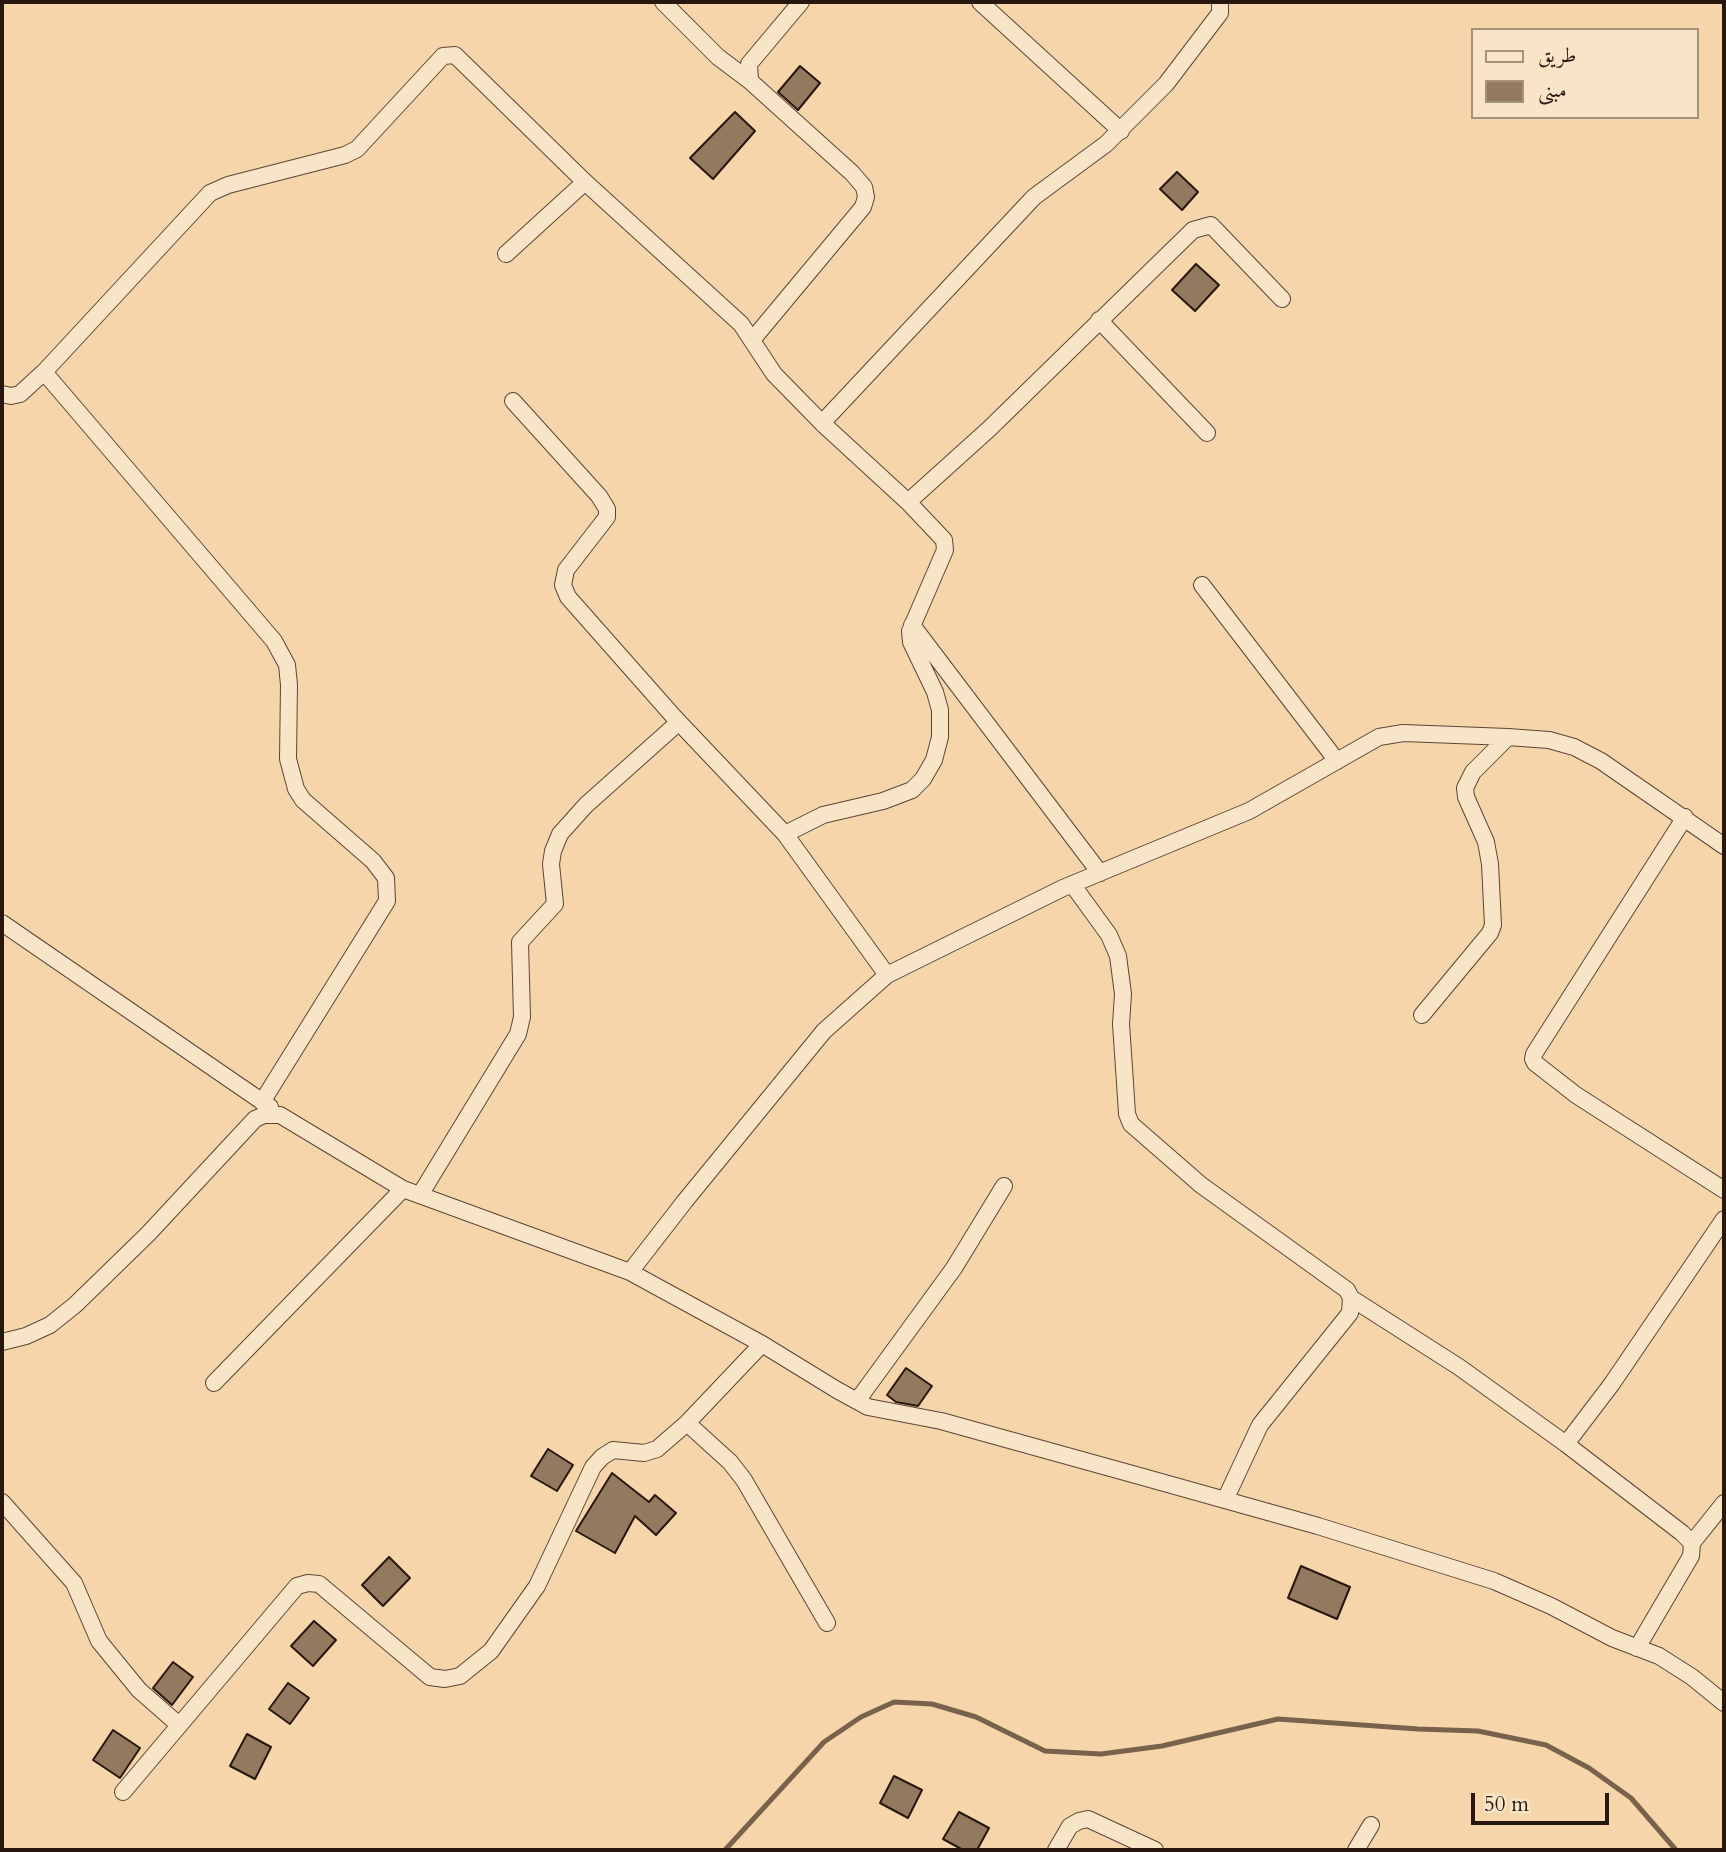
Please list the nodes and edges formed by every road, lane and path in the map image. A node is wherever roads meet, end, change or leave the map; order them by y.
1 (663, 2) edge
2 (801, 2) edge
3 (980, 2) edge
4 (1220, 2) edge
5 (750, 81) junction
6 (1121, 131) junction
7 (585, 182) junction
8 (506, 254) dead end
9 (1282, 299) dead end
10 (1099, 320) junction
11 (753, 339) junction
12 (44, 372) junction
13 (2, 394) edge
14 (513, 401) dead end
15 (822, 423) junction
16 (1207, 432) dead end
17 (908, 502) junction
18 (1202, 585) dead end
19 (912, 625) junction
20 (679, 722) junction
21 (1508, 737) junction
22 (1337, 761) junction
23 (1685, 817) junction
24 (785, 834) junction
25 (1724, 846) edge
26 (1100, 873) junction
27 (1072, 884) junction
28 (2, 923) edge
29 (887, 975) junction
30 (1422, 1015) dead end
31 (262, 1102) junction
32 (280, 1115) junction
33 (1004, 1186) dead end
34 (403, 1189) junction
35 (1724, 1191) edge
36 (421, 1195) junction
37 (1724, 1219) edge
38 (630, 1272) junction
39 (1351, 1298) junction
40 (2, 1342) edge
41 (762, 1345) junction
42 (214, 1383) dead end
43 (857, 1401) junction
44 (687, 1423) junction
45 (1566, 1444) junction
46 (1225, 1500) junction
47 (2, 1502) edge
48 (1724, 1503) edge
49 (1692, 1543) junction
50 (827, 1623) dead end
51 (1637, 1648) junction
52 (1724, 1703) edge
53 (179, 1725) junction
54 (123, 1792) dead end
55 (1371, 1825) dead end
56 (1056, 1850) edge
57 (1155, 1850) edge
58 (1356, 1850) edge

1 - 5 street
2 - 5 street
3 - 6 street
4 - 6 street
5 - 11 street
6 - 15 street
7 - 8 street
7 - 11 street
7 - 12 street
9 - 10 street
10 - 16 street
10 - 17 street
11 - 15 street
12 - 13 street
12 - 31 street
14 - 20 street
15 - 17 street
17 - 19 street
18 - 22 street
19 - 24 street
19 - 26 street
20 - 24 street
20 - 36 street
21 - 22 street
21 - 23 street
21 - 30 street
22 - 26 street
23 - 25 street
23 - 35 street
24 - 29 street
26 - 27 street
27 - 29 street
27 - 39 street
28 - 31 street
29 - 38 street
31 - 32 street
32 - 34 street
32 - 40 street
33 - 43 street
34 - 36 street
34 - 42 street
36 - 38 street
37 - 45 street
38 - 41 street
39 - 45 street
39 - 46 street
41 - 43 street
41 - 44 street
43 - 46 street
44 - 50 street
44 - 53 street
45 - 49 street
46 - 51 street
47 - 53 street
48 - 49 street
49 - 51 street
51 - 52 street
53 - 54 street
55 - 58 street
56 - 57 street

